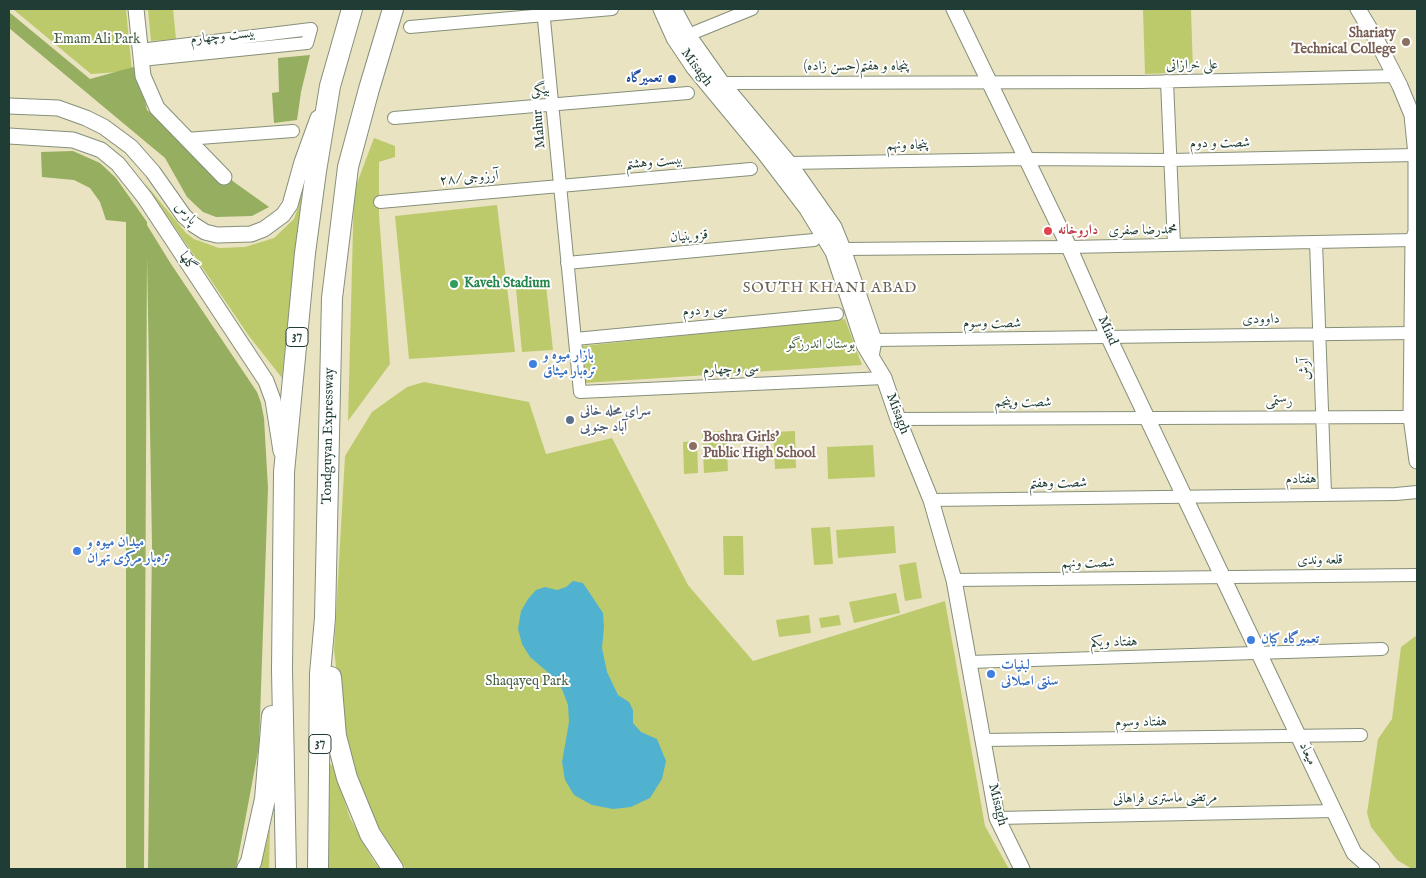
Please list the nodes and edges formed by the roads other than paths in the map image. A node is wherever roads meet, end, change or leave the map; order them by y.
1 (136, 9) edge
2 (352, 9) edge
3 (393, 9) edge
4 (612, 9) edge
5 (661, 9) edge
6 (674, 9) edge
7 (752, 9) edge
8 (954, 9) edge
9 (1358, 9) edge
10 (544, 12) edge
11 (410, 27) dead end
12 (688, 35) junction
13 (308, 43) dead end
14 (141, 55) junction
15 (1395, 76) junction
16 (989, 81) junction
17 (1167, 81) junction
18 (722, 84) junction
19 (330, 86) junction
20 (688, 93) dead end
21 (552, 105) junction
22 (9, 106) edge
23 (394, 118) dead end
24 (293, 130) dead end
25 (9, 136) edge
26 (186, 139) junction
27 (1416, 156) junction
28 (1026, 159) junction
29 (1170, 160) junction
30 (790, 163) junction
31 (751, 169) dead end
32 (224, 178) dead end
33 (560, 186) junction
34 (380, 202) dead end
35 (814, 240) dead end
36 (1413, 240) junction
37 (1316, 242) junction
38 (1174, 245) junction
39 (1069, 247) junction
40 (838, 251) junction
41 (568, 263) junction
42 (837, 314) dead end
43 (1413, 333) junction
44 (1320, 334) junction
45 (575, 338) junction
46 (1110, 338) junction
47 (874, 340) junction
48 (871, 357) junction
49 (884, 378) junction
50 (580, 392) joint
51 (1322, 417) junction
52 (898, 418) junction
53 (1147, 418) junction
54 (1411, 418) junction
55 (1417, 461) edge
56 (284, 472) junction
57 (1417, 492) edge
58 (1325, 494) junction
59 (1185, 497) junction
60 (931, 500) junction
61 (1417, 575) edge
62 (1223, 578) junction
63 (954, 580) junction
64 (325, 618) junction
65 (1382, 649) dead end
66 (1260, 654) junction
67 (969, 662) junction
68 (282, 670) junction
69 (1360, 735) dead end
70 (1298, 736) junction
71 (984, 740) junction
72 (1334, 811) junction
73 (997, 818) junction
74 (1354, 853) junction
75 (247, 869) edge
76 (286, 869) edge
77 (318, 869) edge
78 (392, 869) edge
79 (1022, 869) edge
80 (1352, 869) edge
81 (1372, 869) edge

1 - 14 street
2 - 19 highway, 37
3 - 64 highway, Tondguyan Expressway / 37
4 - 10 street
5 - 40 street, Misagh
6 - 12 street, Misagh
7 - 12 street
8 - 16 street, Miad
9 - 15 street
10 - 11 street
10 - 21 street, Mahur
12 - 18 street, Misagh
13 - 14 street
14 - 26 street
15 - 17 street, علی خرازانی
15 - 27 street
16 - 17 street, علی خرازانی
16 - 18 street, (حسن زاده)پنجاه و هفتم
16 - 28 street, Miad
17 - 29 street
18 - 30 street, Misagh
19 - 22 street, پارس
19 - 56 highway, 37
20 - 21 street, بیگی
21 - 23 street, بیگی
21 - 33 street, Mahur
24 - 26 street
25 - 56 street, گلها
26 - 32 street
27 - 29 street, شصت و دوم
27 - 36 street
28 - 29 street, شصت و دوم
28 - 30 street, پنجاه ونهم
28 - 39 street, Miad
29 - 38 street
30 - 40 street, Misagh
31 - 33 street, بیست وهشتم
33 - 34 street, آرزوجی /۲۸
33 - 41 street, Mahur
35 - 41 street, قزوینیان
36 - 37 street, محمدرضا صفری
36 - 43 street
37 - 38 street, محمدرضا صفری
37 - 44 street, آرش
38 - 39 street, محمدرضا صفری
39 - 40 street, محمدرضا صفری
39 - 46 street, Miad
40 - 47 street, Misagh
40 - 48 street, Misagh
41 - 45 street, Mahur
42 - 45 street, سی و دوم
43 - 44 street, داوودی
43 - 54 street
44 - 46 street, داوودی
44 - 51 street, آرش
45 - 50 street, Mahur
46 - 47 street, شصت وسوم
46 - 53 street, Miad
47 - 48 street
48 - 49 street, Misagh
49 - 50 street, سی و چهارم
49 - 52 street, Misagh
51 - 53 street, رستمی
51 - 54 street, رستمی
51 - 58 street, آرش
52 - 53 street, شصت وپنجم
52 - 60 street, Misagh
53 - 59 street, Miad
54 - 55 street
56 - 68 highway, 37
57 - 58 street, هفتادم
58 - 59 street, هفتادم
59 - 60 street, شصت وهفتم
59 - 62 street, Miad
60 - 63 street, Misagh
61 - 62 street, قلعه وندی
62 - 63 street, شصت ونهم
62 - 66 street, Miad
63 - 67 street, Misagh
64 - 77 highway, Tondguyan Expressway / 37
64 - 78 highway
65 - 66 street, هفتاد ویکم
66 - 67 street, هفتاد ویکم
66 - 70 street, میعاد
67 - 71 street, Misagh
68 - 75 highway
68 - 76 highway, 37
69 - 70 street, هفتاد وسوم
70 - 71 street, هفتاد وسوم
70 - 72 street, میعاد
71 - 73 street, Misagh
72 - 73 street, مرتضی ماستری فراهانی
72 - 74 street, میعاد
73 - 79 street, Misagh
74 - 80 street
74 - 81 street

